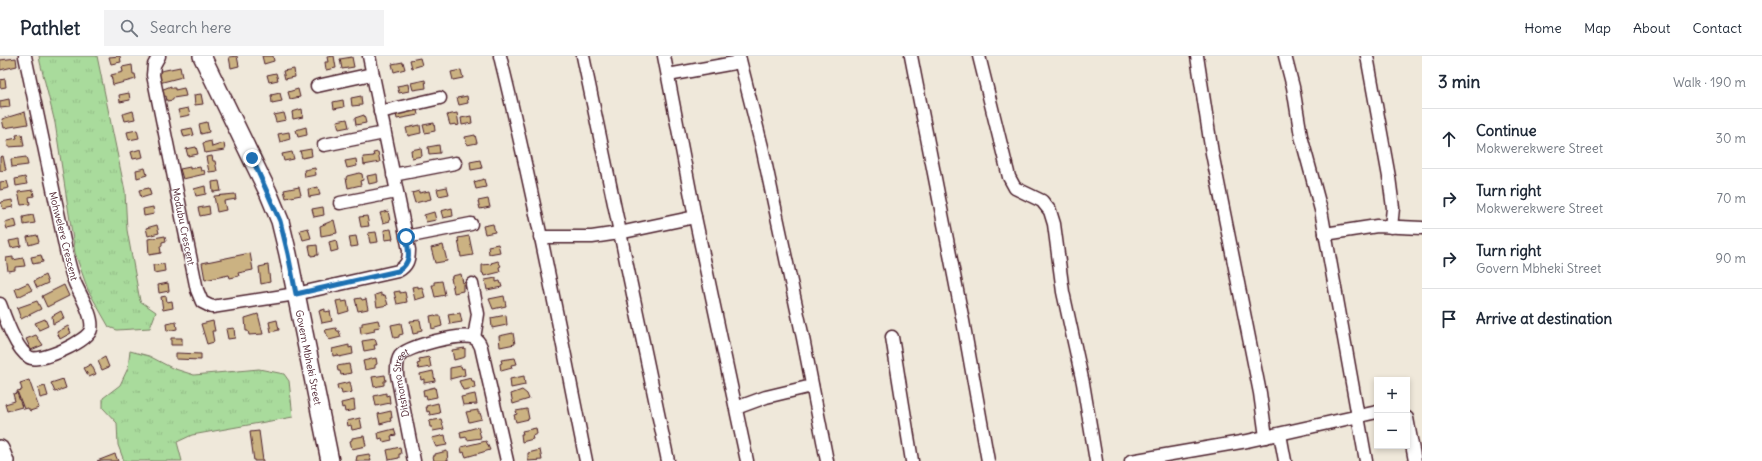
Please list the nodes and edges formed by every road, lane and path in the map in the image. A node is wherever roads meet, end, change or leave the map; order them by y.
1 (25, 56) edge
2 (159, 56) edge
3 (202, 56) edge
4 (369, 56) edge
5 (500, 56) edge
6 (583, 56) edge
7 (664, 56) edge
8 (911, 56) edge
9 (980, 56) edge
10 (1197, 56) edge
11 (1285, 56) edge
12 (1367, 56) edge
13 (740, 59) edge
14 (372, 74) junction
15 (668, 75) junction
16 (317, 86) dead end
17 (440, 98) dead end
18 (380, 112) junction
19 (384, 133) junction
20 (324, 145) dead end
21 (455, 163) dead end
22 (393, 175) junction
23 (396, 192) junction
24 (340, 203) dead end
25 (696, 217) junction
26 (472, 224) dead end
27 (1391, 227) junction
28 (1422, 228) edge
29 (620, 233) junction
30 (1325, 234) junction
31 (406, 237) junction
32 (540, 237) junction
33 (472, 284) dead end
34 (296, 294) junction
35 (0, 304) edge
36 (892, 337) dead end
37 (474, 338) junction
38 (812, 386) junction
39 (736, 408) junction
40 (1374, 413) edge
41 (1359, 416) junction
42 (1280, 434) junction
43 (1410, 434) edge
44 (1266, 437) junction
45 (0, 449) edge
46 (1183, 457) edge
47 (5, 461) edge
48 (330, 461) edge
49 (414, 461) edge
50 (507, 461) edge
51 (586, 461) edge
52 (668, 461) edge
53 (747, 461) edge
54 (827, 461) edge
55 (912, 461) edge
56 (988, 461) edge
57 (1096, 461) edge
58 (1131, 461) edge
59 (1285, 461) edge
60 (1366, 461) edge
61 (1415, 461) edge

1 - 35 street, Mohwelere Crescent
2 - 34 street, Modubu Crescent
3 - 34 street, Govern Mbheki Street
4 - 14 street
5 - 32 street
6 - 29 street
7 - 15 street
8 - 56 street
9 - 57 street
10 - 44 street
11 - 30 street
12 - 27 street
13 - 15 street
13 - 38 street
14 - 16 street
14 - 18 street
15 - 25 street
17 - 18 street
18 - 19 street
19 - 20 street
19 - 22 street
21 - 22 street
22 - 23 street
23 - 24 street
23 - 31 street
25 - 29 street
25 - 39 street
26 - 31 street
27 - 28 street
27 - 30 street
29 - 32 street
29 - 52 street
30 - 41 street
31 - 34 street
32 - 51 street
33 - 37 street
34 - 48 street, Govern Mbheki Street
36 - 55 street
37 - 49 street, Ditshomo Street
37 - 50 street
38 - 39 street
38 - 54 street
39 - 53 street
40 - 41 street
41 - 42 street
41 - 60 street
42 - 44 street
42 - 59 street
43 - 61 street
44 - 46 street
45 - 47 street
46 - 58 street

